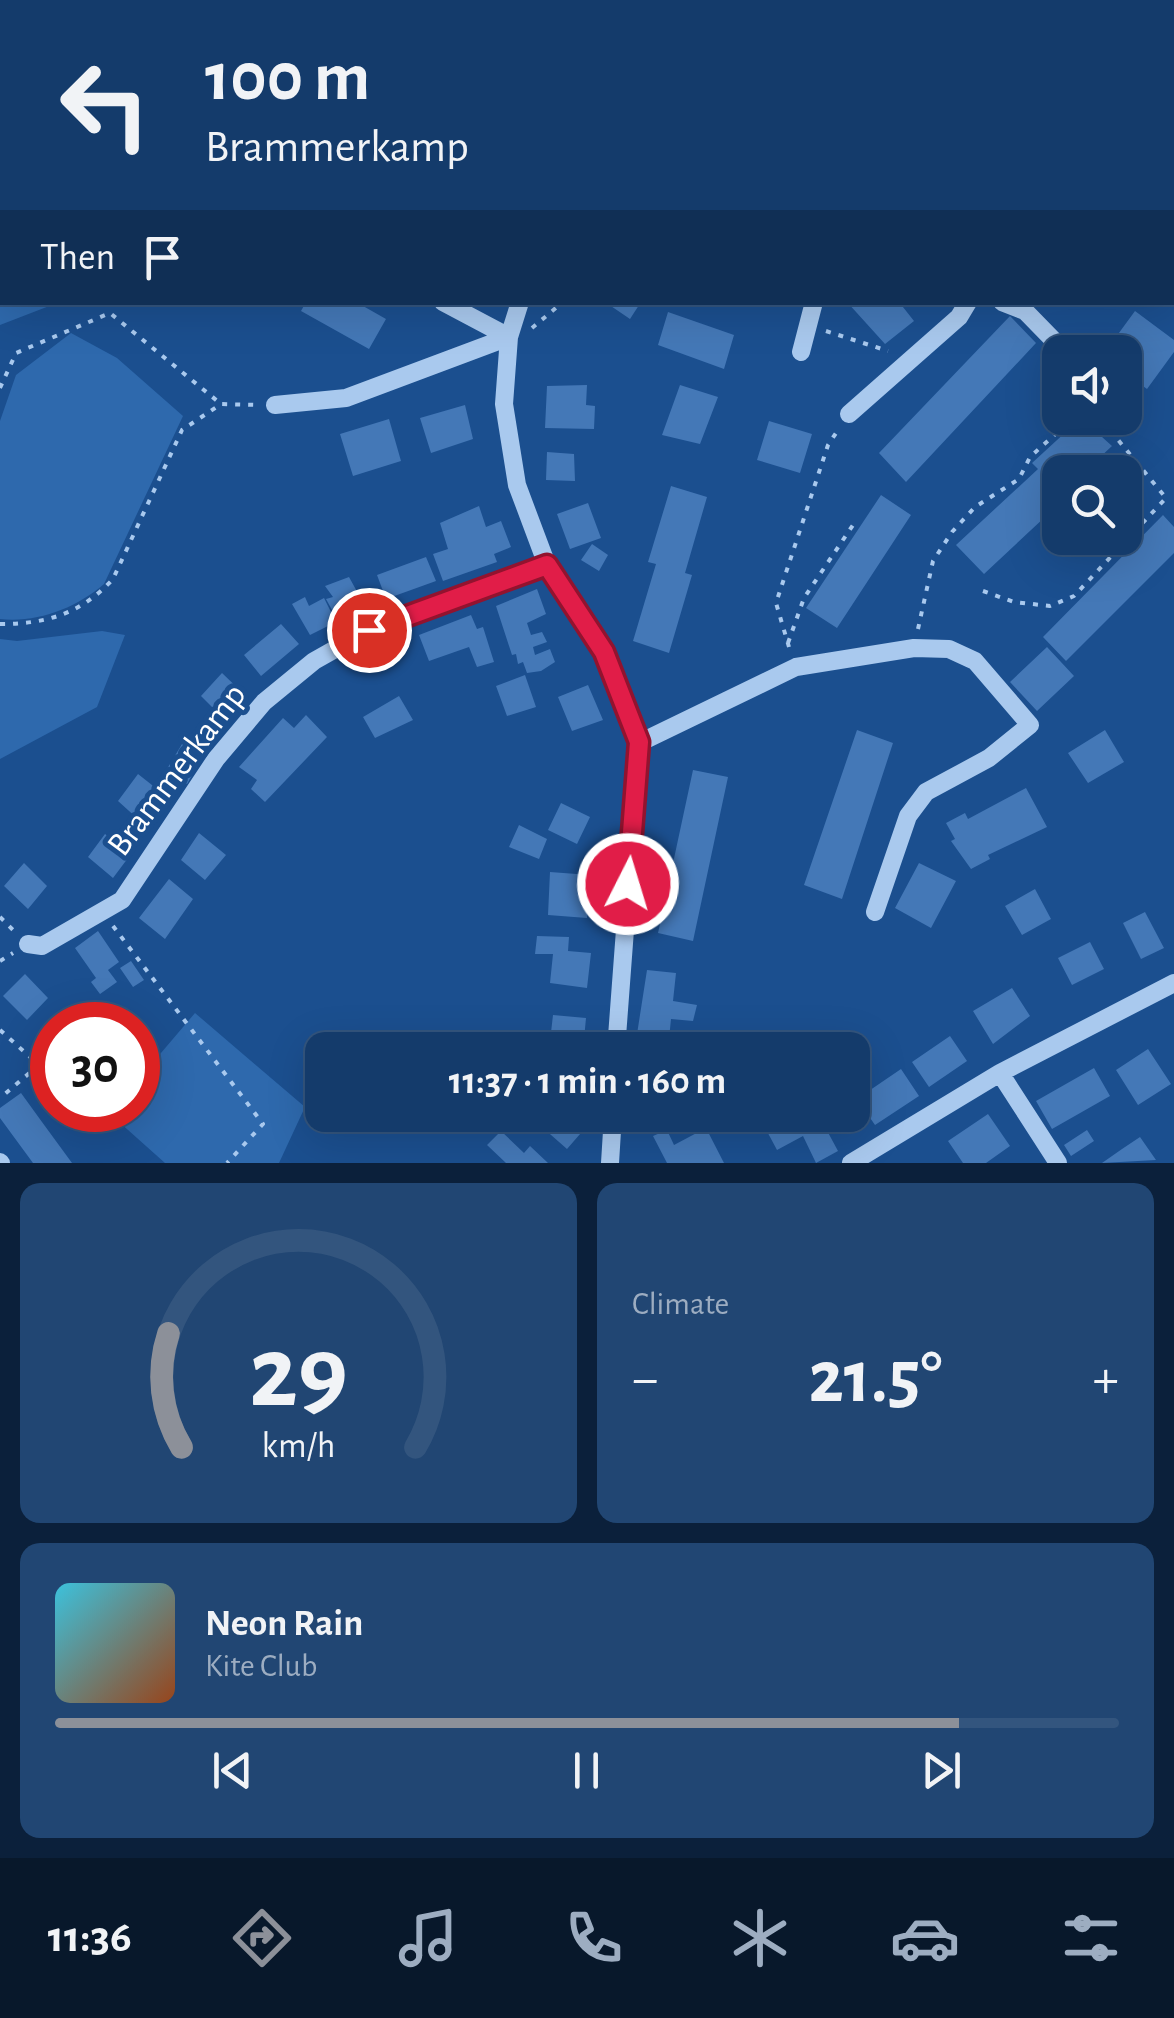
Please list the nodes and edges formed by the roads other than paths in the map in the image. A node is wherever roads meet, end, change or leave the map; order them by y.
1 (449, 305) edge
2 (519, 305) edge
3 (813, 305) edge
4 (966, 305) edge
5 (1009, 305) edge
6 (1048, 335) edge
7 (509, 337) junction
8 (801, 352) dead end
9 (275, 405) road end
10 (849, 414) road end
11 (547, 565) junction
12 (639, 742) junction
13 (875, 912) dead end
14 (28, 944) dead end
15 (1174, 983) edge
16 (617, 1032) edge
17 (1000, 1073) junction
18 (612, 1132) edge
19 (861, 1161) edge
20 (610, 1163) edge
21 (1058, 1163) edge

1 - 7 street
2 - 7 street
3 - 8 street
4 - 10 street
5 - 6 street
7 - 9 street
7 - 11 street
11 - 12 street
11 - 14 street, Brammerkamp
12 - 13 street
12 - 16 street
15 - 17 street
17 - 19 street
17 - 21 street
18 - 20 street

